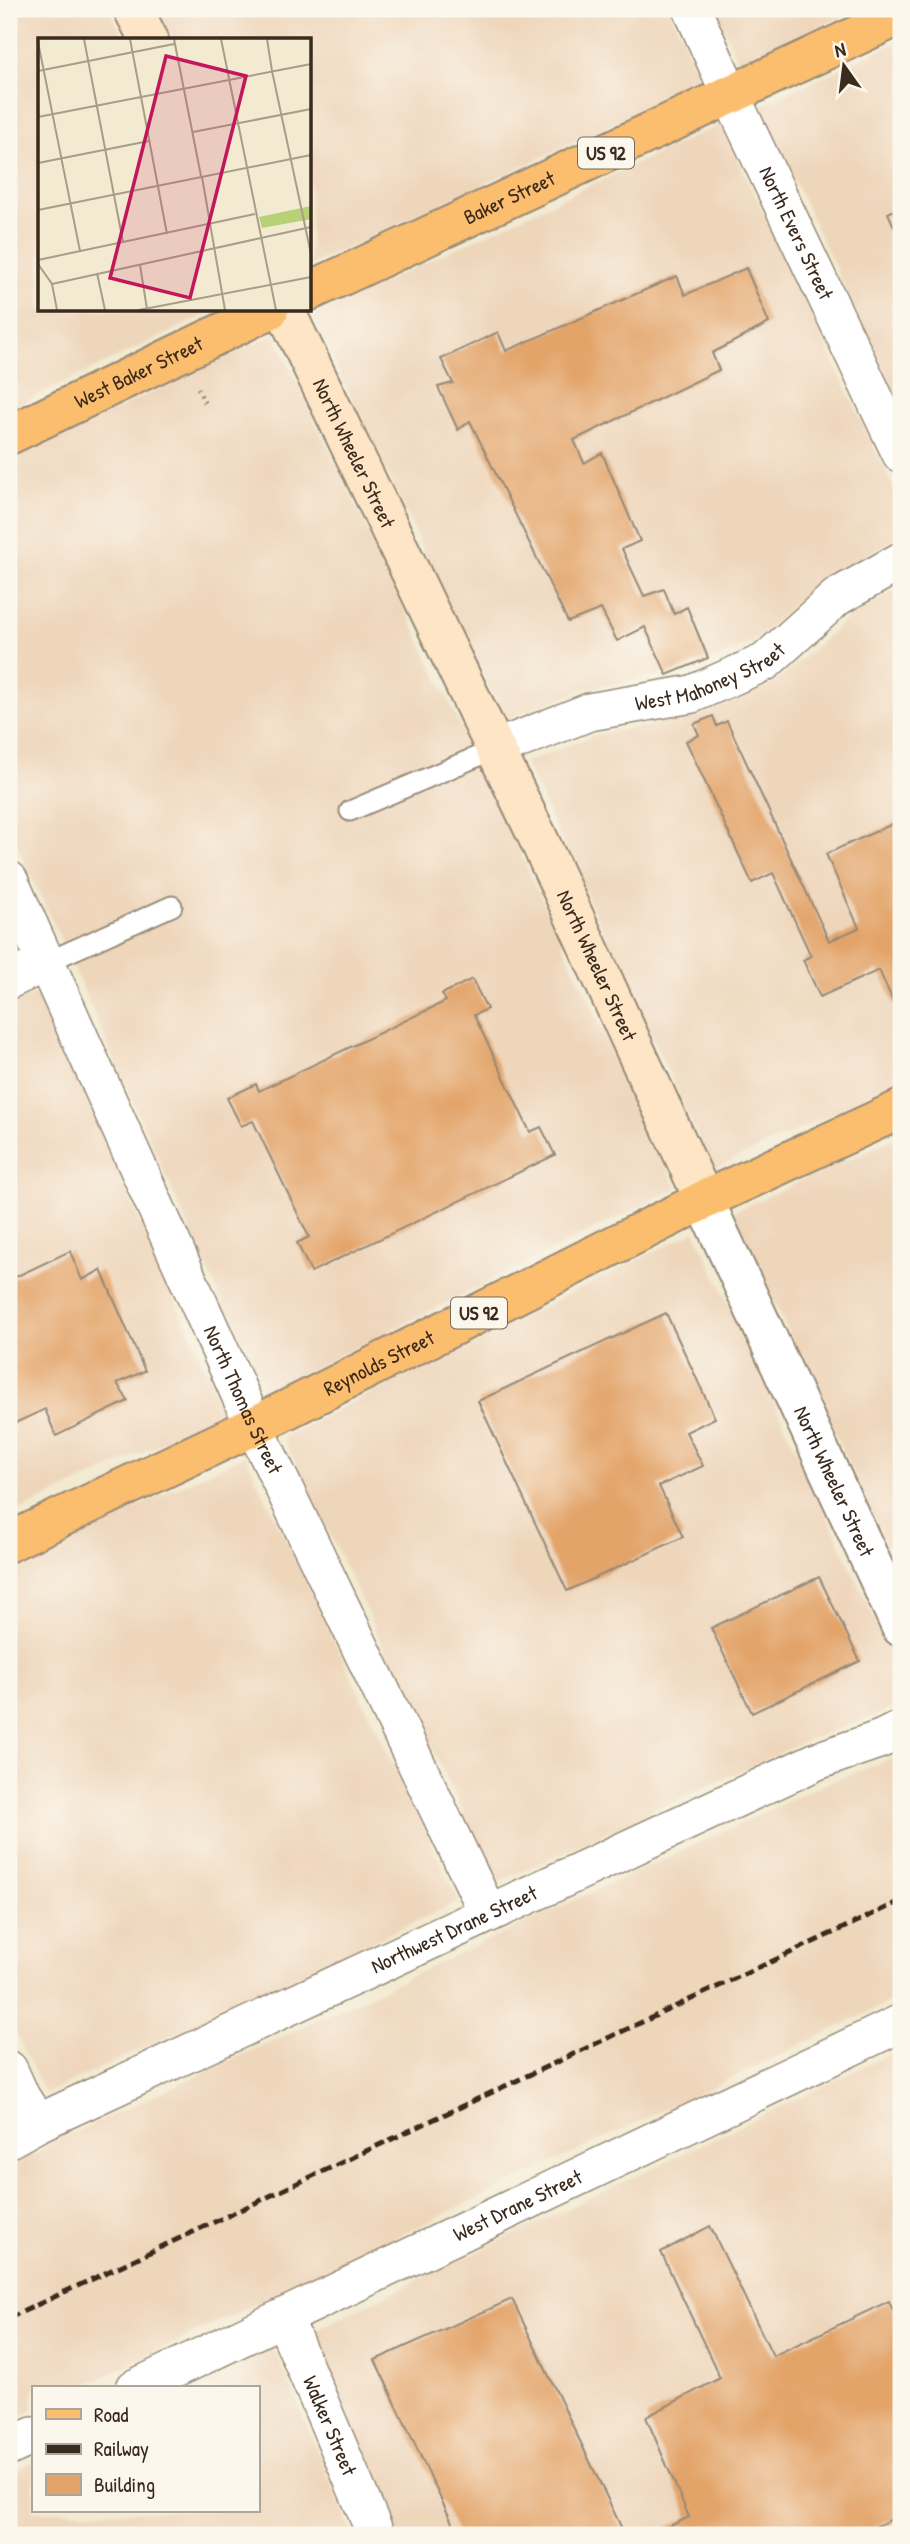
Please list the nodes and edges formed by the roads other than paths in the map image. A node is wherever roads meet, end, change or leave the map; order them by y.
1 (133, 9) edge
2 (692, 9) edge
3 (901, 15) edge
4 (148, 38) edge
5 (730, 94) junction
6 (312, 290) edge
7 (265, 312) edge
8 (286, 312) edge
9 (9, 435) edge
10 (901, 454) edge
11 (901, 561) edge
12 (495, 749) junction
13 (350, 811) dead end
14 (9, 880) edge
15 (172, 906) dead end
16 (47, 962) junction
17 (9, 980) edge
18 (901, 1109) edge
19 (704, 1200) junction
20 (254, 1426) junction
21 (9, 1542) edge
22 (901, 1627) edge
23 (901, 1729) edge
24 (488, 1913) junction
25 (901, 2023) edge
26 (9, 2070) edge
27 (24, 2131) edge
28 (284, 2318) junction
29 (139, 2386) edge
30 (32, 2436) edge
31 (9, 2447) edge
32 (376, 2535) edge

1 - 4 main road
2 - 5 street, North Evers Street
3 - 5 main road, Baker Street / US 92
5 - 6 main road, Baker Street / US 92
5 - 10 street, North Evers Street
7 - 9 main road, West Baker Street
8 - 12 main road, North Wheeler Street
11 - 12 street, West Mahoney Street
12 - 13 lane
12 - 19 main road, North Wheeler Street
14 - 16 street, North Thomas Street
15 - 16 lane
16 - 17 street
16 - 20 street, North Thomas Street
18 - 19 main road, Reynolds Street / US 92
19 - 20 main road, Reynolds Street / US 92
19 - 22 street, North Wheeler Street
20 - 21 main road, Reynolds Street / US 92
20 - 24 street, North Thomas Street
23 - 24 street, Northwest Drane Street
24 - 27 street, Northwest Drane Street
25 - 28 street, West Drane Street
26 - 27 street
28 - 29 street, West Drane Street
28 - 32 street, Walker Street
30 - 31 street

